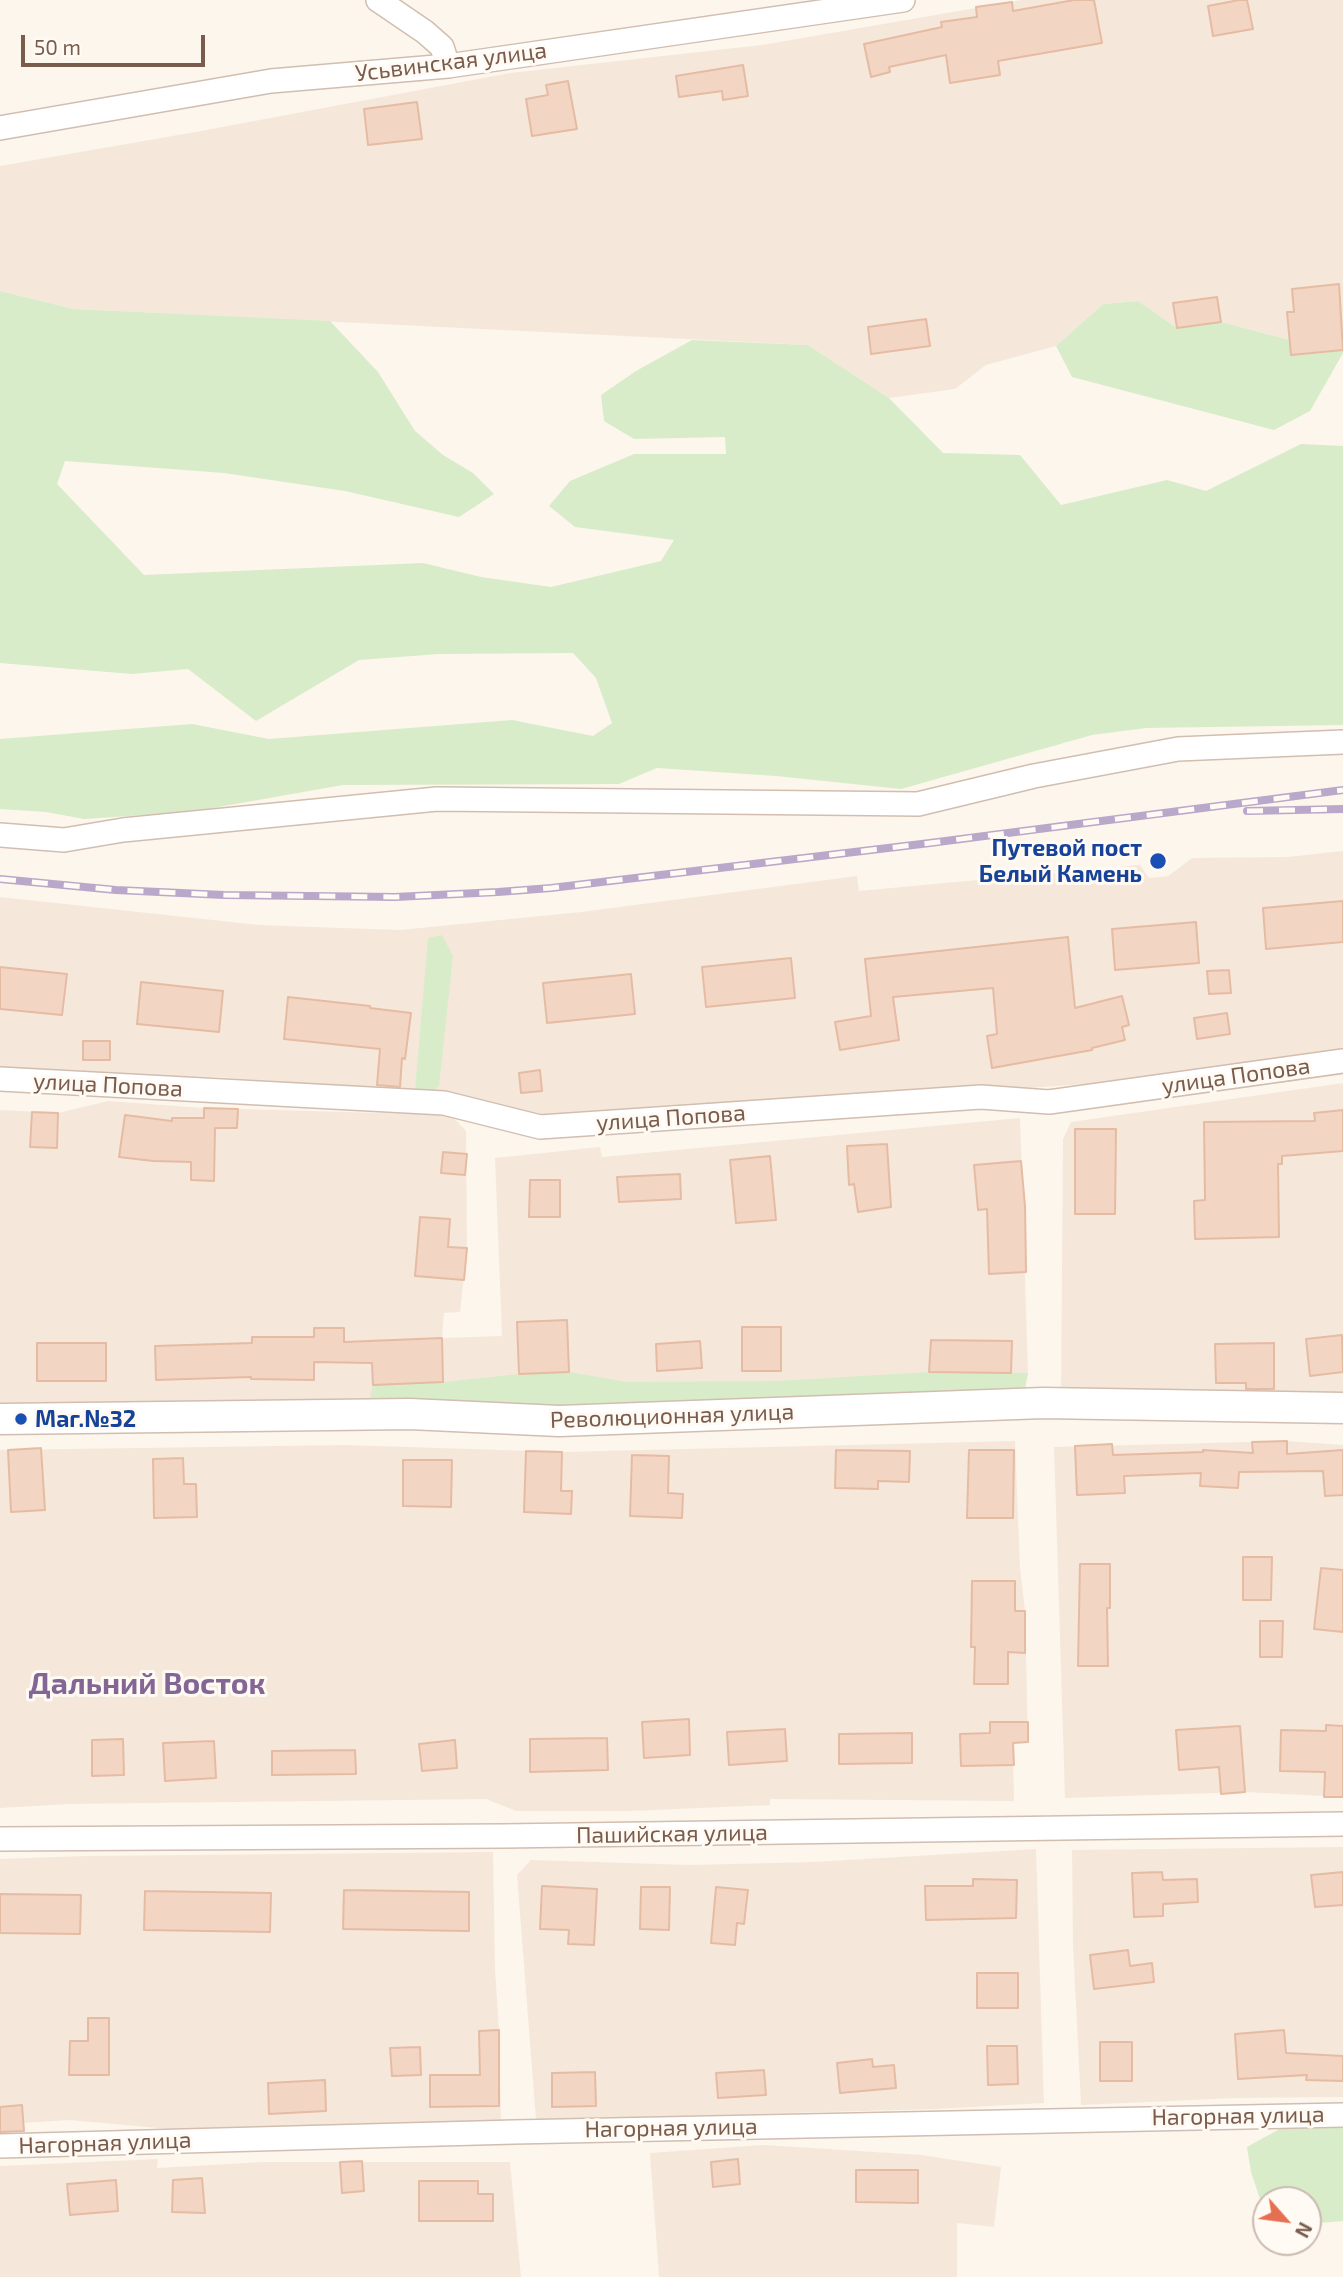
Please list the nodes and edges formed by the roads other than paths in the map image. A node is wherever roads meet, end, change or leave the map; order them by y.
1 (378, 0) edge
2 (903, 0) edge
3 (447, 66) junction
4 (0, 128) edge
5 (1343, 742) edge
6 (0, 835) edge
7 (1343, 1061) edge
8 (0, 1079) edge
9 (1343, 1408) edge
10 (0, 1419) edge
11 (1343, 1825) edge
12 (0, 1839) edge
13 (1343, 2115) edge
14 (0, 2146) edge

1 - 3 street
2 - 3 street, Усьвинская улица
3 - 4 street, Усьвинская улица
5 - 6 street
7 - 8 street, улица Попова
9 - 10 street, Революционная улица
11 - 12 street, Пашийская улица
13 - 14 street, Нагорная улица

